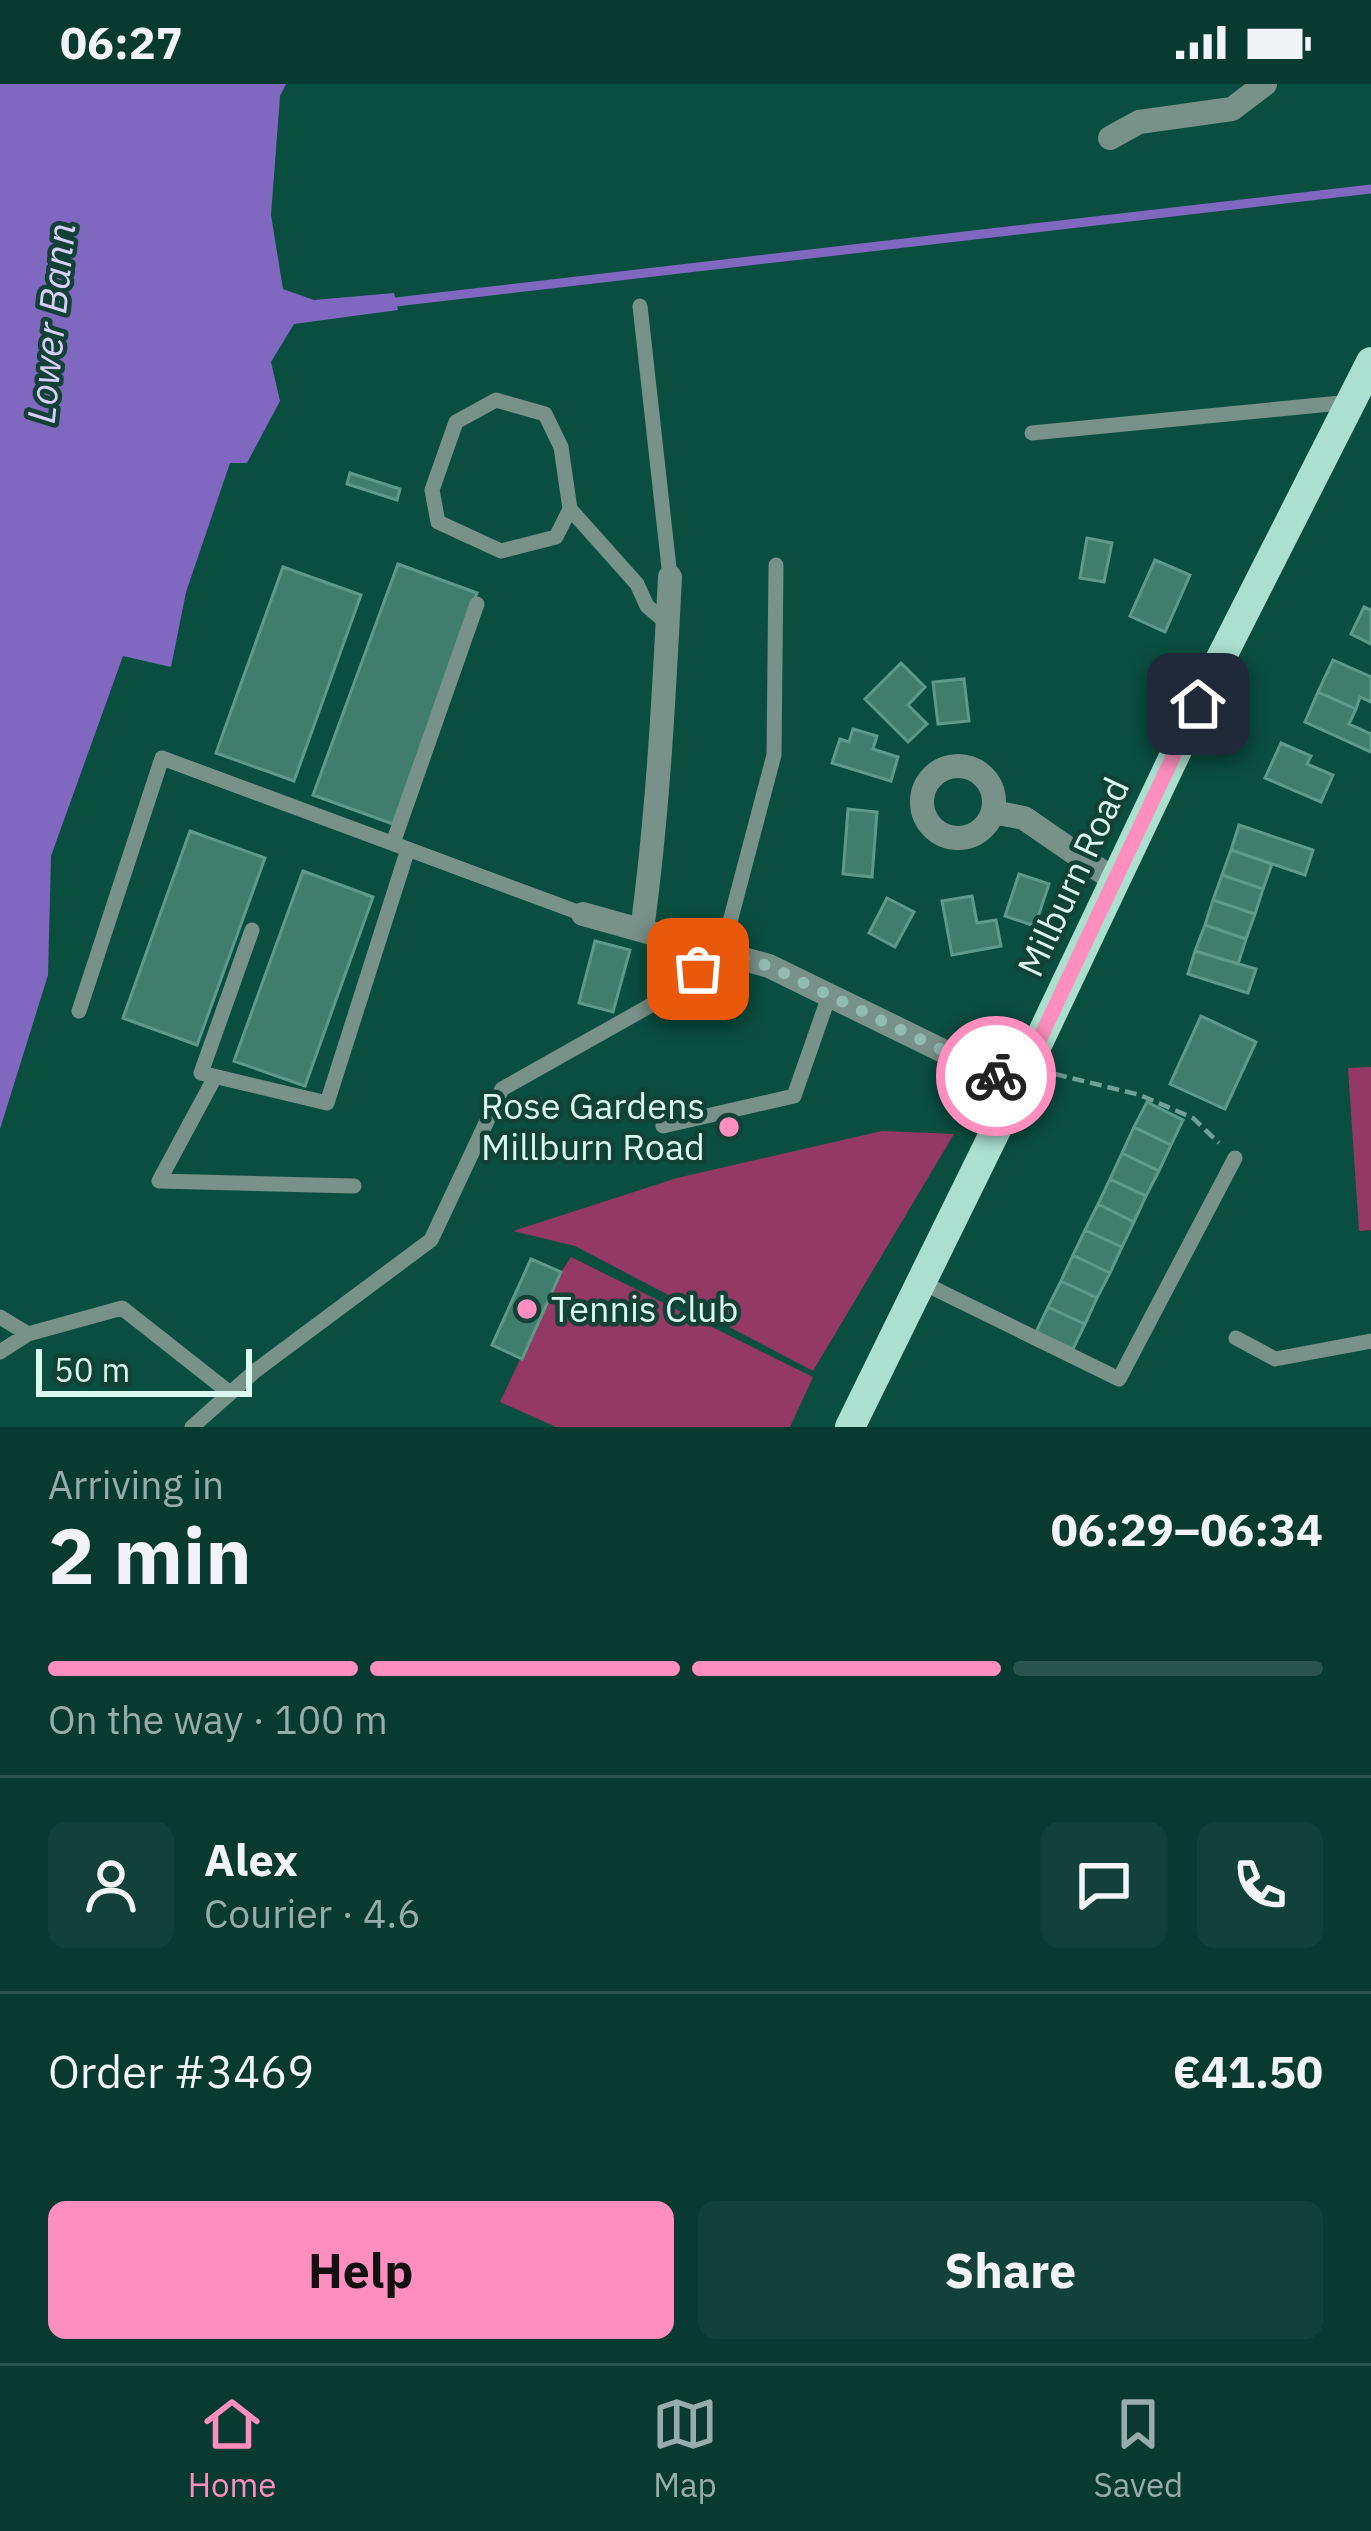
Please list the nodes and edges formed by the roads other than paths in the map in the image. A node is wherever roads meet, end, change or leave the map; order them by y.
1 (1265, 84) edge
2 (1110, 138) dead end
3 (640, 306) dead end
4 (1371, 362) edge
5 (1351, 402) junction
6 (1032, 433) dead end
7 (570, 509) junction
8 (776, 565) dead end
9 (670, 577) joint
10 (477, 604) dead end
11 (668, 624) junction
12 (993, 812) dead end
13 (401, 846) junction
14 (1114, 880) junction
15 (583, 914) joint
16 (252, 930) dead end
17 (641, 930) junction
18 (712, 950) junction
19 (830, 995) junction
20 (79, 1011) dead end
21 (215, 1077) junction
22 (1022, 1077) junction
23 (663, 1126) dead end
24 (1235, 1158) road end
25 (354, 1186) dead end
26 (921, 1282) junction
27 (0, 1317) edge
28 (28, 1334) junction
29 (1236, 1338) dead end
30 (1371, 1341) edge
31 (0, 1352) edge
32 (230, 1393) junction
33 (192, 1427) edge
34 (850, 1427) edge

1 - 2 street
3 - 9 lane
4 - 5 main road, Milburn Road
5 - 6 lane
5 - 14 main road, Milburn Road
7 - 7 lane
7 - 11 lane
8 - 18 lane
9 - 11 street
10 - 13 lane
11 - 17 street
12 - 14 street
13 - 15 lane
13 - 20 lane
13 - 21 lane
14 - 22 main road, Milburn Road
15 - 17 street
16 - 21 lane
17 - 18 street
18 - 19 street
18 - 32 lane
19 - 22 street
19 - 23 lane
21 - 25 lane
22 - 26 main road, Milburn Road
24 - 26 lane
26 - 34 main road, Milburn Road
27 - 28 lane
28 - 31 lane
28 - 32 lane
29 - 30 lane
32 - 33 lane

